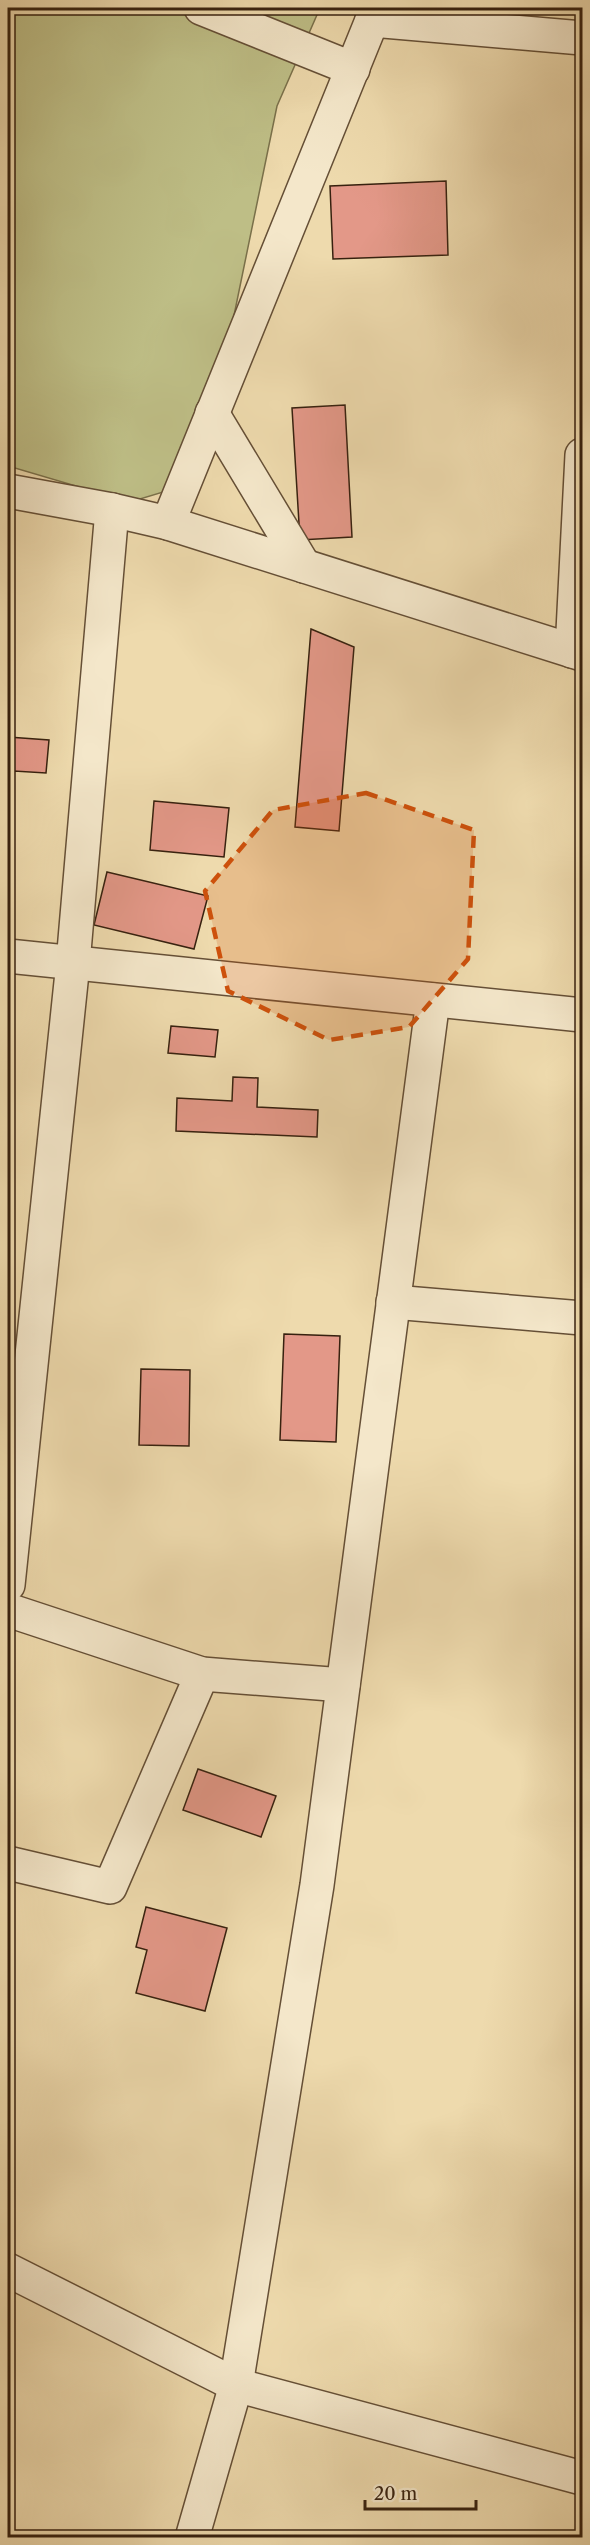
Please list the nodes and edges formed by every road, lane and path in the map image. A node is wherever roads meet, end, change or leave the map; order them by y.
1 (201, 8) edge
2 (375, 14) edge
3 (582, 38) edge
4 (352, 69) junction
5 (212, 413) junction
6 (582, 455) edge
7 (8, 491) edge
8 (112, 510) junction
9 (168, 523) junction
10 (304, 566) junction
11 (577, 652) edge
12 (8, 956) edge
13 (73, 963) junction
14 (433, 1000) junction
15 (582, 1015) edge
16 (393, 1302) junction
17 (582, 1318) edge
18 (8, 1585) edge
19 (8, 1610) edge
20 (202, 1674) junction
21 (343, 1685) junction
22 (8, 1863) edge
23 (8, 2270) edge
24 (236, 2385) junction
25 (582, 2478) edge
26 (192, 2538) edge

1 - 4 street
2 - 3 street
2 - 4 street
4 - 5 street
5 - 9 street
5 - 10 street
6 - 11 street
7 - 8 street
8 - 9 street
8 - 13 street
9 - 10 street
10 - 11 street
12 - 13 street
13 - 14 street
13 - 18 street
14 - 15 street
14 - 16 street
16 - 17 street
16 - 21 street
19 - 20 street
20 - 21 street
20 - 22 street
21 - 24 street
23 - 24 street
24 - 25 street
24 - 26 street

